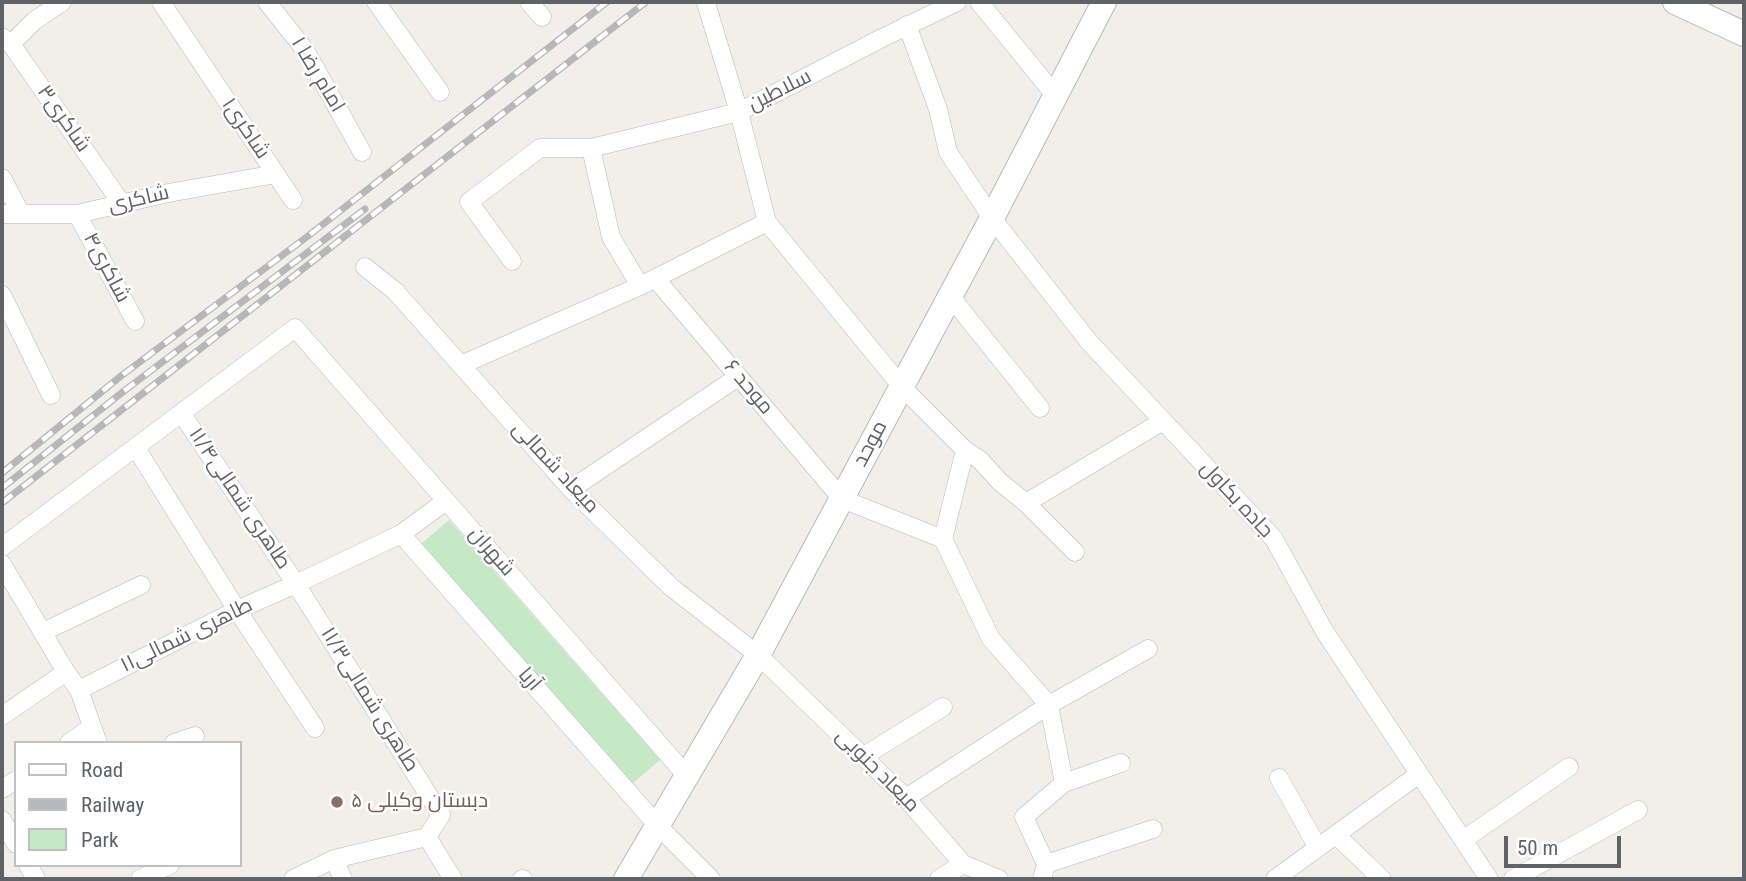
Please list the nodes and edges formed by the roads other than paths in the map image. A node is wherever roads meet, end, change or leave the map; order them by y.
1 (62, 2) edge
2 (161, 2) edge
3 (267, 2) edge
4 (376, 2) edge
5 (529, 2) edge
6 (957, 2) edge
7 (979, 2) edge
8 (1104, 2) edge
9 (1675, 2) edge
10 (706, 4) dead end
11 (542, 17) dead end
12 (907, 25) junction
13 (1744, 34) edge
14 (7, 41) edge
15 (440, 92) dead end
16 (1055, 95) junction
17 (739, 112) junction
18 (591, 148) junction
19 (362, 152) dead end
20 (276, 174) junction
21 (2, 178) edge
22 (293, 200) dead end
23 (122, 204) junction
24 (2, 214) edge
25 (21, 214) junction
26 (77, 214) junction
27 (992, 218) junction
28 (767, 222) junction
29 (512, 261) dead end
30 (365, 267) dead end
31 (647, 282) junction
32 (2, 295) edge
33 (950, 296) junction
34 (135, 321) dead end
35 (461, 365) junction
36 (738, 377) junction
37 (902, 387) junction
38 (51, 395) dead end
39 (1040, 408) dead end
40 (181, 414) junction
41 (1163, 421) junction
42 (136, 448) junction
43 (965, 450) junction
44 (571, 489) junction
45 (842, 499) junction
46 (446, 501) junction
47 (1026, 503) junction
48 (401, 534) junction
49 (943, 540) junction
50 (2, 547) edge
51 (1075, 552) dead end
52 (2, 564) edge
53 (296, 584) junction
54 (141, 585) dead end
55 (237, 610) junction
56 (43, 632) junction
57 (1148, 649) dead end
58 (758, 655) junction
59 (66, 672) junction
60 (79, 690) junction
61 (1049, 705) junction
62 (943, 707) dead end
63 (2, 716) edge
64 (314, 727) dead end
65 (95, 735) edge
66 (195, 736) dead end
67 (76, 741) edge
68 (180, 741) edge
69 (864, 756) junction
70 (1121, 763) dead end
71 (1569, 767) dead end
72 (1419, 774) junction
73 (687, 776) junction
74 (1279, 778) dead end
75 (1064, 783) junction
76 (906, 798) junction
77 (1638, 810) dead end
78 (2, 820) edge
79 (658, 826) junction
80 (1153, 829) dead end
81 (1336, 835) junction
82 (427, 837) junction
83 (1463, 840) junction
84 (14, 841) edge
85 (1318, 848) junction
86 (334, 859) junction
87 (963, 863) junction
88 (166, 867) edge
89 (1044, 872) edge
90 (141, 879) edge
91 (293, 879) edge
92 (343, 879) edge
93 (453, 879) edge
94 (626, 879) edge
95 (711, 879) edge
96 (939, 879) edge
97 (999, 879) edge
98 (1275, 879) edge
99 (1382, 879) edge
100 (1489, 879) edge
101 (1513, 879) edge

1 - 14 street
2 - 20 street, شاکری۱
3 - 19 street, امام رضا ۱
4 - 15 street
5 - 11 street
6 - 12 street, سلاطین
7 - 16 street
8 - 16 street, موحد
9 - 13 street
10 - 17 street
12 - 17 street, سلاطین
12 - 27 street, جاده بکاول
14 - 23 street, شاکری۳
16 - 27 street, موحد
17 - 18 street, سلاطین
17 - 28 street
18 - 29 street, سلاطین
18 - 31 street, موحد ۶
20 - 22 street, شاکری۱
20 - 23 street, شاکری
21 - 25 street
23 - 26 street, شاکری
24 - 25 street, شاکری
25 - 26 street, شاکری
26 - 34 street, شاکری۴
27 - 33 street, موحد
27 - 41 street, جاده بکاول
28 - 31 street
28 - 37 street
30 - 35 street, میعاد شمالی
31 - 35 street
31 - 36 street, موحد ۶
32 - 38 street
33 - 37 street, موحد
33 - 39 street
35 - 44 street, میعاد شمالی
36 - 44 street
36 - 45 street, موحد ۶
37 - 43 street
37 - 45 street, موحد
40 - 42 street
40 - 46 street, شهران
40 - 53 street, طاهری شمالی۱۱/۴
41 - 47 street
41 - 72 street, جاده بکاول
42 - 50 street
42 - 55 street
43 - 47 street
43 - 49 street
44 - 58 street, میعاد شمالی
45 - 49 street
45 - 58 street, موحد
46 - 48 street, طاهری شمالی۱۱
46 - 73 street, شهران
47 - 51 street
48 - 53 street, طاهری شمالی۱۱
48 - 79 street, آریا
49 - 61 street
52 - 56 street
53 - 55 street, طاهری شمالی۱۱
53 - 82 street, طاهری شمالی۱۱/۳
54 - 56 street
55 - 60 street, طاهری شمالی۱۱
55 - 64 street
56 - 59 street
57 - 61 street
58 - 69 street, میعاد جنوبی
58 - 73 street, موحد
59 - 60 street
59 - 63 street
60 - 65 street
61 - 75 street
61 - 76 street
62 - 69 street
65 - 67 street
66 - 68 street
69 - 76 street, میعاد جنوبی
70 - 75 street
71 - 83 street
72 - 81 street
72 - 83 street, جاده بکاول
73 - 79 street, موحد
74 - 85 street
75 - 89 street
76 - 87 street, میعاد جنوبی
77 - 101 street
78 - 84 street
79 - 94 street, موحد
79 - 95 street, آریا
80 - 89 street
81 - 85 street
81 - 99 street
82 - 86 street
82 - 93 street
83 - 100 street, جاده بکاول
85 - 98 street
86 - 91 street
86 - 92 street
87 - 96 street
87 - 97 street, میعاد جنوبی
88 - 90 street

